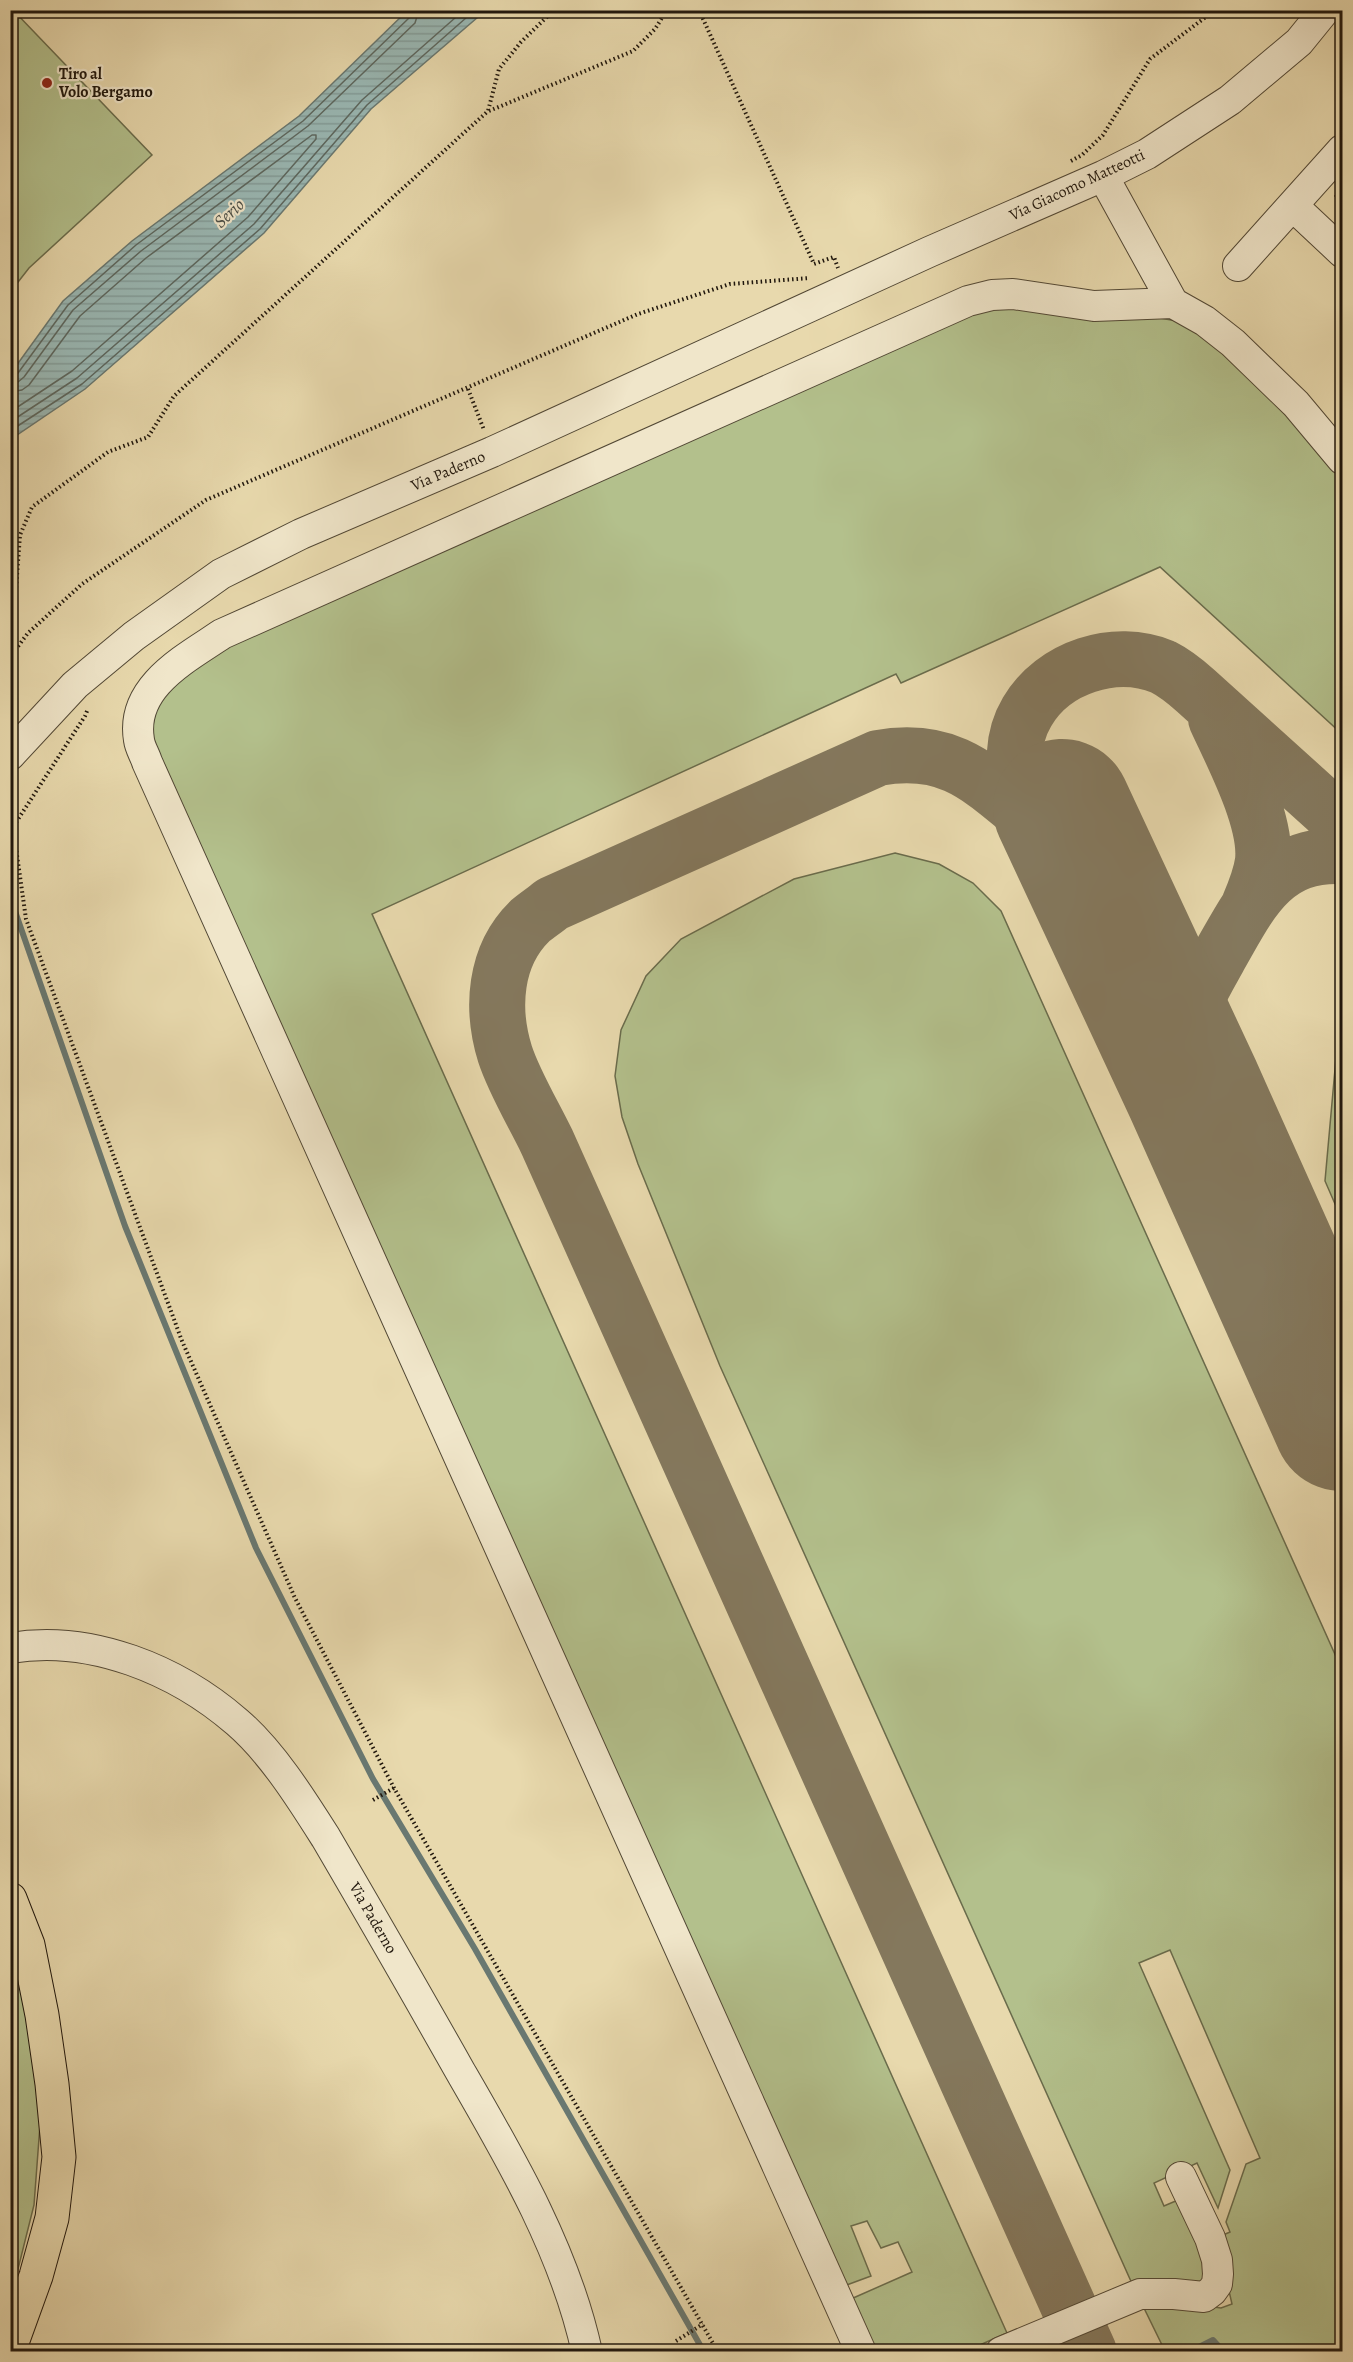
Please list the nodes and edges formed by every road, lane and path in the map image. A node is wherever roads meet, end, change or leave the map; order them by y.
1 (554, 10) edge
2 (667, 10) edge
3 (699, 10) edge
4 (1215, 10) edge
5 (1325, 10) edge
6 (488, 111) junction
7 (1342, 150) edge
8 (1065, 164) dead end
9 (1102, 176) junction
10 (1293, 206) junction
11 (929, 252) joint
12 (1342, 252) edge
13 (848, 266) dead end
14 (1238, 266) dead end
15 (838, 270) junction
16 (829, 273) dead end
17 (819, 276) dead end
18 (1173, 303) junction
19 (468, 388) junction
20 (492, 452) junction
21 (1342, 459) edge
22 (10, 656) edge
23 (87, 708) dead end
24 (10, 755) edge
25 (10, 1648) edge
26 (394, 1788) junction
27 (373, 1800) dead end
28 (10, 1899) edge
29 (1181, 2177) dead end
30 (703, 2324) junction
31 (676, 2341) dead end
32 (10, 2348) edge
33 (587, 2352) edge
34 (718, 2352) edge
35 (861, 2352) edge
36 (1001, 2352) edge

1 - 6 path
2 - 6 path
3 - 15 path
4 - 8 path
5 - 9 street, Via Giacomo Matteotti
6 - 22 path
7 - 10 street
9 - 11 street, Via Giacomo Matteotti
9 - 18 street
10 - 12 street
10 - 14 street
11 - 20 street, Via Paderno
13 - 15 path
15 - 16 path
17 - 19 path
18 - 21 street
18 - 35 street
19 - 20 path
19 - 22 path
20 - 24 street, Via Paderno
23 - 26 path
25 - 33 street, Via Paderno
26 - 27 path
26 - 30 path
28 - 32 highway
29 - 36 street
30 - 31 path
30 - 34 path

